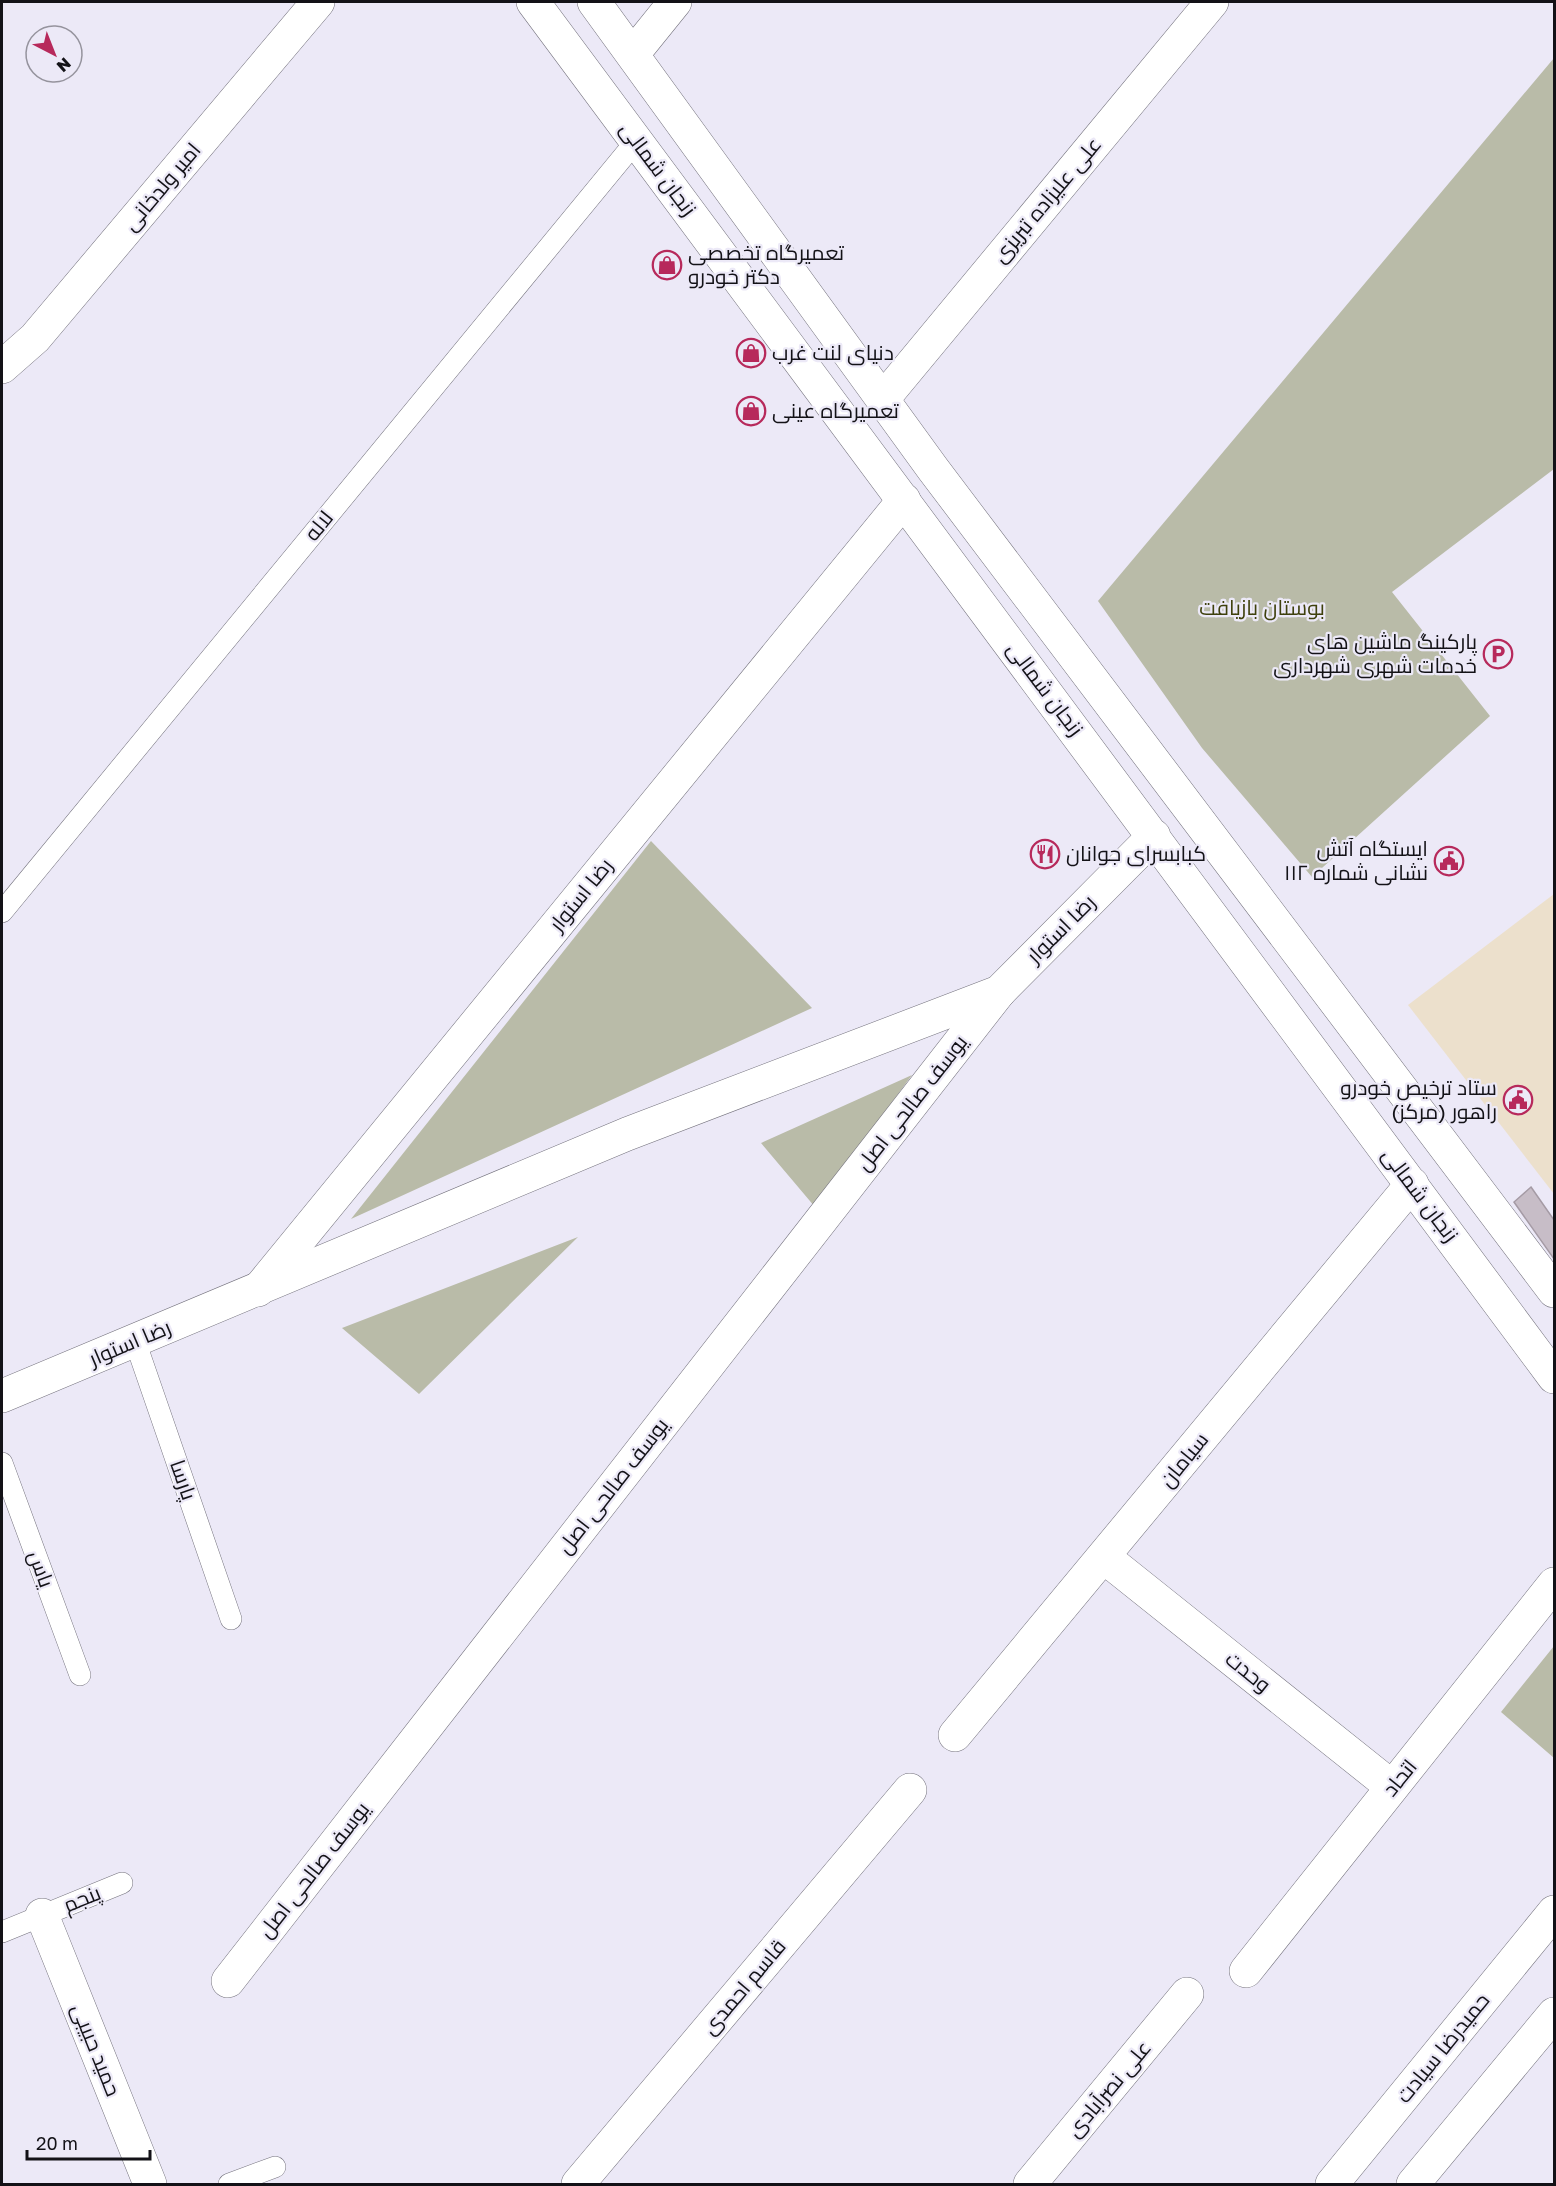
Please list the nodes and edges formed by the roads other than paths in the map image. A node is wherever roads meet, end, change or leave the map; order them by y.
1 (318, 2) edge
2 (533, 2) edge
3 (594, 2) edge
4 (675, 2) edge
5 (1212, 2) edge
6 (633, 54) junction
7 (599, 90) junction
8 (637, 140) junction
9 (13, 358) edge
10 (2, 382) edge
11 (883, 399) junction
12 (852, 431) junction
13 (933, 469) junction
14 (904, 500) junction
15 (1154, 836) junction
16 (2, 912) edge
17 (999, 992) junction
18 (1412, 1184) junction
19 (258, 1290) junction
20 (1554, 1291) edge
21 (135, 1341) junction
22 (1554, 1377) edge
23 (2, 1396) edge
24 (2, 1463) edge
25 (1104, 1557) junction
26 (1554, 1584) edge
27 (231, 1619) dead end
28 (80, 1675) dead end
29 (955, 1735) dead end
30 (1392, 1787) junction
31 (910, 1790) dead end
32 (123, 1883) dead end
33 (1554, 1912) edge
34 (42, 1915) junction
35 (2, 1932) edge
36 (1246, 1971) dead end
37 (228, 1981) dead end
38 (1187, 1994) dead end
39 (1554, 2014) edge
40 (275, 2167) dead end
41 (150, 2184) edge
42 (229, 2184) edge
43 (578, 2184) edge
44 (1030, 2184) edge
45 (1332, 2184) edge
46 (1413, 2184) edge

1 - 9 street, امیر ولدخانی
2 - 7 street, زنجان شمالی
3 - 6 street, زنجان شمالی
4 - 6 street
5 - 11 street, علی علیزاده تبریزی
6 - 7 street
6 - 11 street, زنجان شمالی
7 - 8 street, زنجان شمالی
8 - 12 street, زنجان شمالی
8 - 16 lane, لاله
9 - 10 lane
11 - 12 street, علی علیزاده تبریزی
11 - 13 street, زنجان شمالی
12 - 14 street, زنجان شمالی
13 - 14 street, رضا استوار
13 - 20 street, زنجان شمالی
14 - 15 street, زنجان شمالی
14 - 19 street, رضا استوار
15 - 17 street, رضا استوار
15 - 18 street, زنجان شمالی
17 - 19 street, رضا استوار
17 - 37 street, یوسف صالحی اصل
18 - 22 street, زنجان شمالی
18 - 25 street, سیامان
19 - 21 street, رضا استوار
21 - 23 street, رضا استوار
21 - 27 lane, پارسا
24 - 28 lane, یاس
25 - 29 street, سیامان
25 - 30 street, وحدت
26 - 30 street, اتحاد
30 - 36 street, اتحاد
31 - 43 street, قاسم احمدی
32 - 34 lane, پنجم
33 - 45 street, حمیدرضا سیادت
34 - 35 lane, پنجم
34 - 41 street, حمید حبیبی
38 - 44 street, علی نصرآبادی
39 - 46 street
40 - 42 lane

